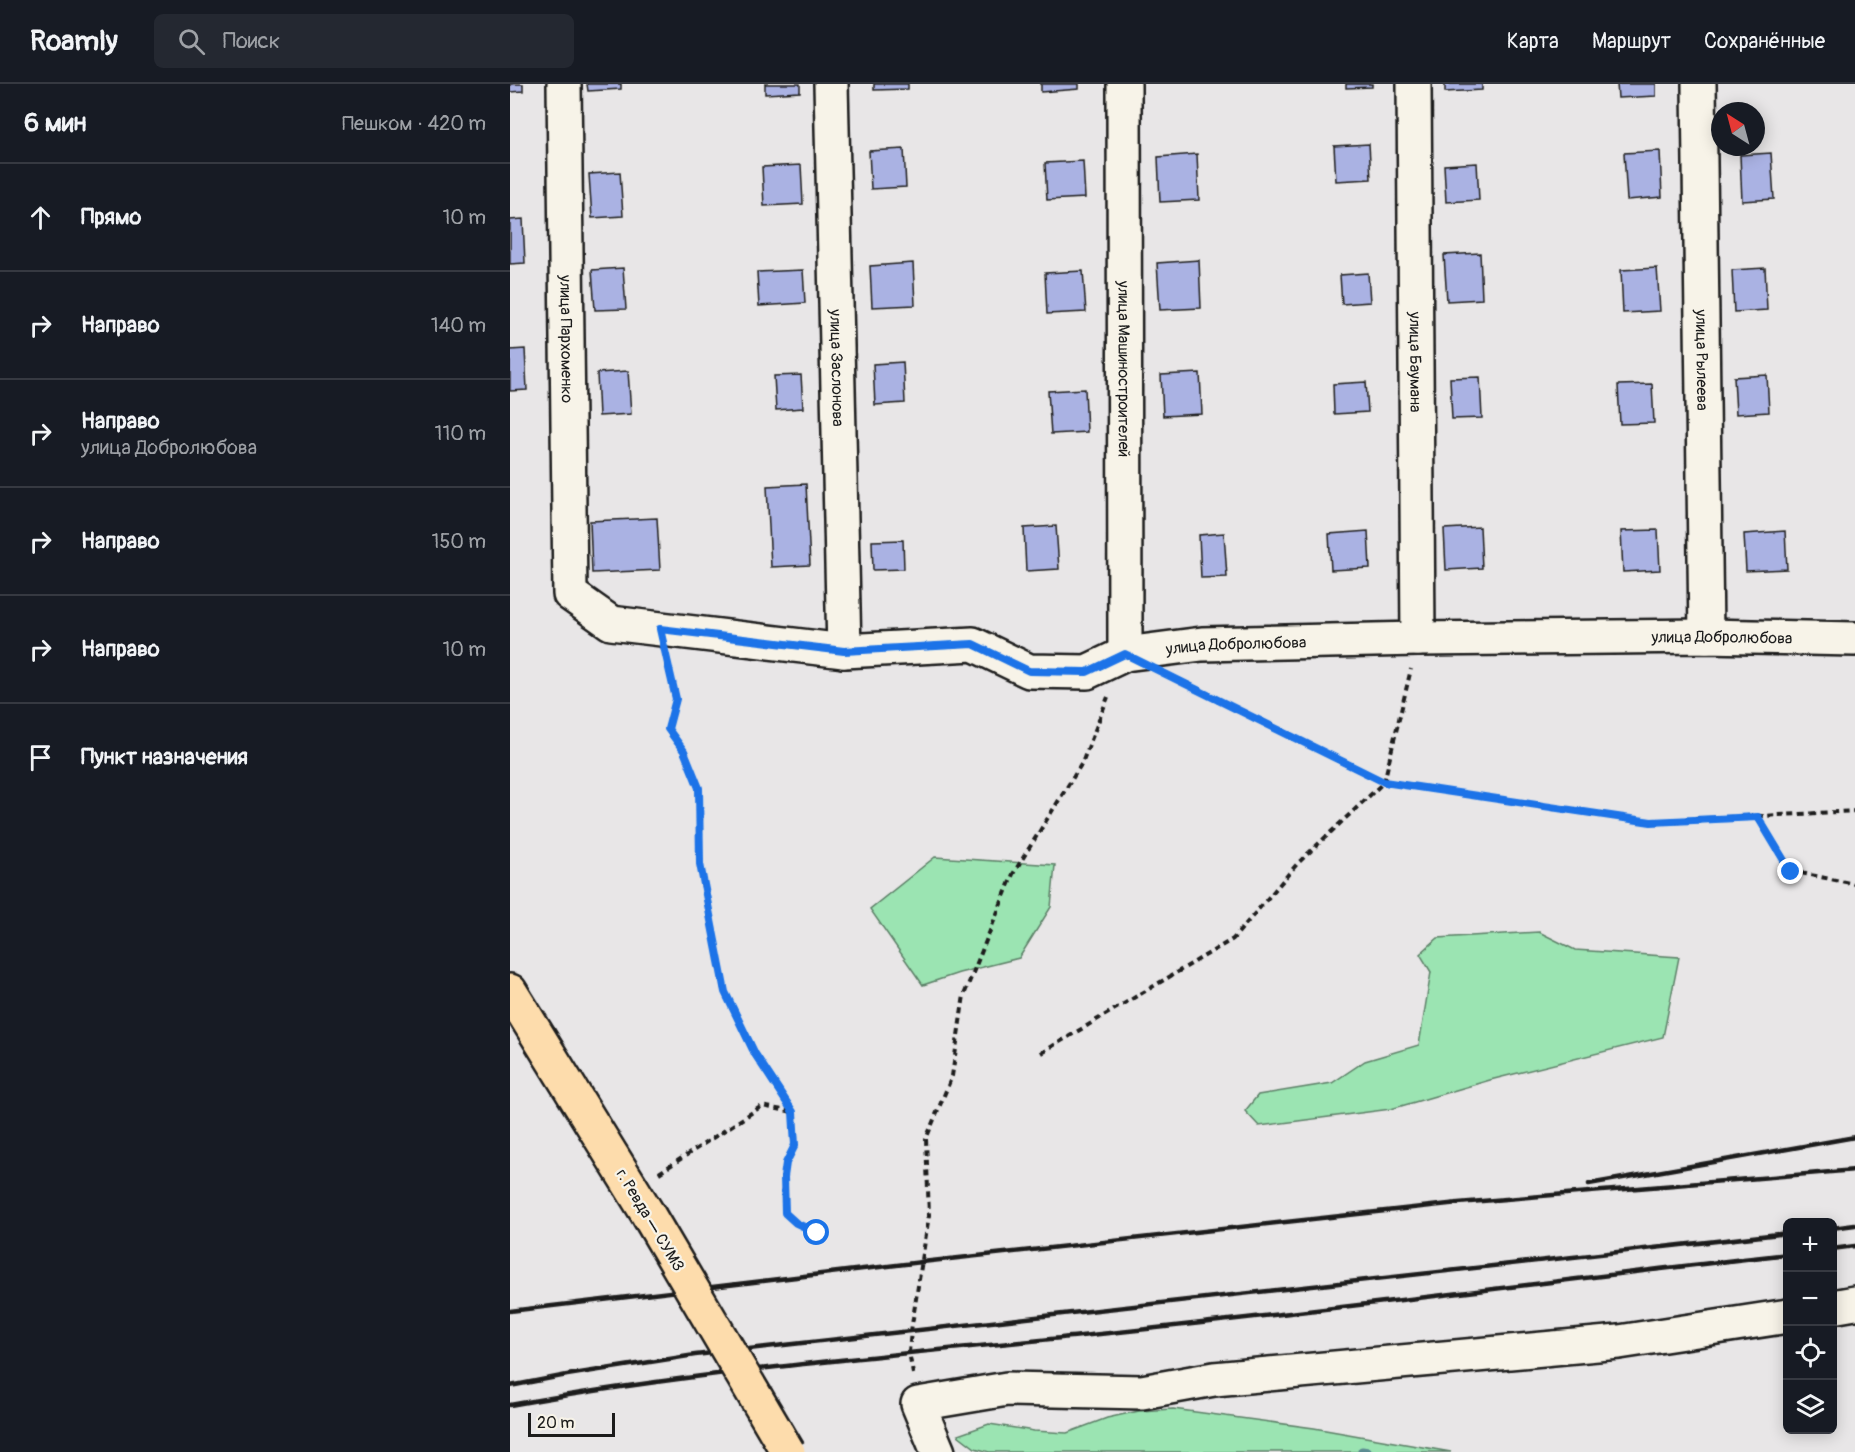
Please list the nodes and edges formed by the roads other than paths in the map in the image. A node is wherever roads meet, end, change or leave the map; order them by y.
1 (564, 84) edge
2 (831, 84) edge
3 (1124, 84) edge
4 (1413, 84) edge
5 (1699, 84) edge
6 (570, 594) joint
7 (1706, 636) junction
8 (1418, 639) junction
9 (1855, 639) edge
10 (844, 651) junction
11 (1125, 654) junction
12 (510, 991) edge
13 (1855, 1303) edge
14 (1837, 1306) edge
15 (1783, 1317) edge
16 (788, 1452) edge
17 (938, 1452) edge

1 - 6 street, улица Пархоменко
2 - 10 street, улица Заслонова
3 - 11 street, улица Машиностроителей
4 - 8 street, улица Баумана
5 - 7 street, улица Рылеева
6 - 10 street, улица Добролюбова
7 - 8 street, улица Добролюбова
7 - 9 street, улица Добролюбова
8 - 11 street, улица Добролюбова
10 - 11 street, улица Добролюбова
12 - 16 main road, г. Ревда — СУМЗ, bridge
13 - 14 street
15 - 17 street

